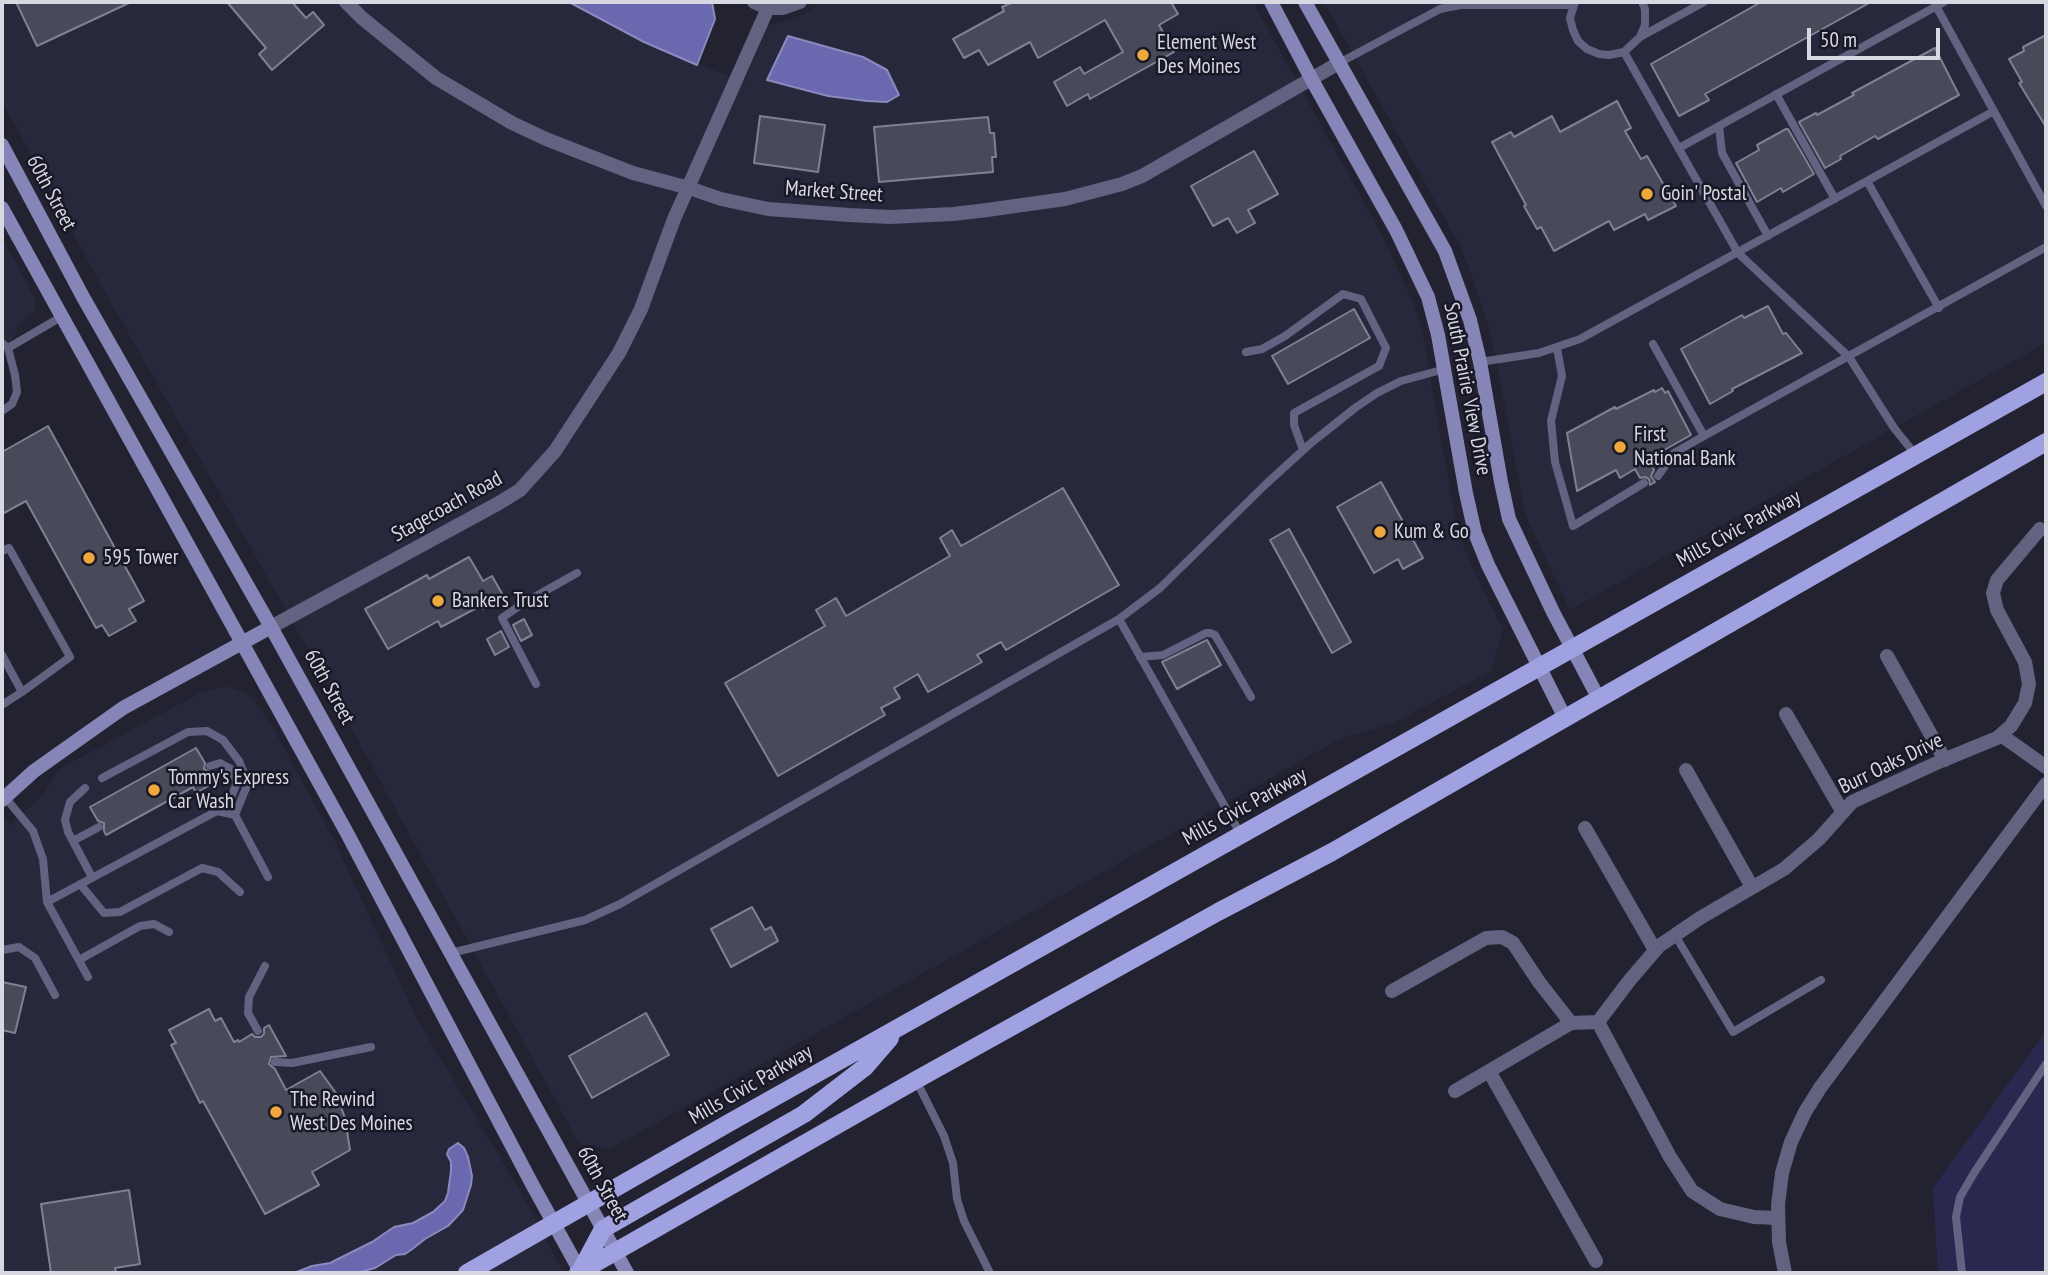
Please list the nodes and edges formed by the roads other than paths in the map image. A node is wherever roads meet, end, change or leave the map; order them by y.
1 (346, 2) edge
2 (754, 2) edge
3 (800, 2) edge
4 (1270, 2) edge
5 (1305, 2) edge
6 (1642, 2) edge
7 (1704, 2) edge
8 (1574, 4) edge
9 (1940, 4) edge
10 (768, 8) junction
11 (1640, 37) junction
12 (1624, 52) junction
13 (1339, 63) junction
14 (1312, 80) junction
15 (1776, 94) junction
16 (1994, 111) junction
17 (1719, 126) junction
18 (2, 145) edge
19 (1679, 148) junction
20 (1867, 181) junction
21 (689, 188) junction
22 (1835, 199) junction
23 (2046, 206) edge
24 (2, 208) edge
25 (1768, 236) junction
26 (2046, 247) edge
27 (1738, 253) junction
28 (1938, 308) junction
29 (61, 317) junction
30 (1653, 344) dead end
31 (5, 345) edge
32 (1557, 348) junction
33 (1246, 352) dead end
34 (1849, 357) junction
35 (1480, 362) junction
36 (1445, 369) junction
37 (2046, 383) edge
38 (2, 411) edge
39 (1704, 436) junction
40 (2046, 442) edge
41 (1303, 450) junction
42 (1917, 456) junction
43 (1658, 476) dead end
44 (1644, 484) dead end
45 (2040, 529) dead end
46 (2, 551) edge
47 (577, 573) dead end
48 (1119, 620) junction
49 (271, 627) junction
50 (243, 643) junction
51 (1572, 649) junction
52 (2, 655) edge
53 (1887, 656) dead end
54 (1140, 657) junction
55 (1539, 668) junction
56 (536, 684) dead end
57 (22, 692) junction
58 (1251, 697) dead end
59 (1599, 699) junction
60 (2, 705) edge
61 (1786, 714) dead end
62 (1565, 718) junction
63 (2001, 735) junction
64 (1945, 760) junction
65 (210, 766) dead end
66 (2046, 767) edge
67 (1686, 770) dead end
68 (102, 778) dead end
69 (2046, 784) edge
70 (85, 788) dead end
71 (3, 797) edge
72 (217, 811) junction
73 (1842, 811) junction
74 (235, 816) junction
75 (99, 827) dead end
76 (1585, 828) dead end
77 (1241, 835) junction
78 (73, 841) junction
79 (92, 877) junction
80 (268, 877) dead end
81 (79, 884) junction
82 (1752, 887) junction
83 (240, 892) dead end
84 (47, 902) junction
85 (169, 932) dead end
86 (1675, 935) junction
87 (2, 950) edge
88 (1656, 950) junction
89 (451, 953) junction
90 (79, 960) junction
91 (265, 966) dead end
92 (88, 977) dead end
93 (1821, 980) dead end
94 (1392, 991) dead end
95 (55, 995) dead end
96 (1598, 1022) junction
97 (1571, 1023) junction
98 (899, 1027) junction
99 (258, 1031) dead end
100 (371, 1047) dead end
101 (275, 1062) dead end
102 (2046, 1064) edge
103 (1489, 1072) junction
104 (916, 1080) junction
105 (1455, 1091) dead end
106 (589, 1204) junction
107 (1778, 1218) junction
108 (554, 1224) junction
109 (603, 1229) junction
110 (615, 1252) junction
111 (1596, 1261) dead end
112 (467, 1273) edge
113 (580, 1273) edge
114 (627, 1273) edge
115 (990, 1273) edge
116 (1785, 1273) edge
117 (1962, 1273) edge

1 - 21 street, Market Street
2 - 10 street
3 - 10 street
4 - 14 street, South Prairie View Drive
5 - 13 street, South Prairie View Drive
6 - 11 lane
7 - 11 lane
8 - 12 lane
8 - 13 lane
9 - 15 lane
9 - 16 lane
10 - 21 street, Stagecoach Road
11 - 12 lane
12 - 19 lane
13 - 14 street, Market Street
13 - 35 street, South Prairie View Drive
14 - 21 street, Market Street
14 - 36 street, South Prairie View Drive
15 - 17 lane
15 - 22 lane
16 - 20 lane
16 - 23 lane
17 - 19 lane
17 - 25 lane
18 - 49 street, 60th Street
19 - 27 lane
20 - 22 lane
20 - 28 lane
21 - 49 street, Stagecoach Road
22 - 25 lane
24 - 29 street
25 - 27 lane
26 - 28 lane
27 - 32 lane
27 - 34 lane
28 - 34 lane
29 - 31 lane
29 - 50 street
30 - 39 lane
31 - 38 lane
32 - 35 lane
32 - 44 lane
33 - 41 lane
34 - 39 lane
34 - 42 lane
35 - 51 street, South Prairie View Drive
36 - 41 lane
36 - 55 street, South Prairie View Drive
37 - 42 main road, Mills Civic Parkway
39 - 43 lane
40 - 59 main road
41 - 48 lane
42 - 51 main road, Mills Civic Parkway
45 - 63 street, Burr Oaks Drive
46 - 57 lane
47 - 56 lane
48 - 54 lane
48 - 89 lane
49 - 50 street, Stagecoach Road
49 - 89 street, 60th Street
50 - 71 street, Stagecoach Road
50 - 108 street
51 - 55 main road, Mills Civic Parkway
51 - 59 street, South Prairie View Drive
52 - 57 lane
53 - 64 street
54 - 58 lane
54 - 77 lane
55 - 62 street, South Prairie View Drive
55 - 77 main road, Mills Civic Parkway
57 - 60 lane
59 - 62 main road
61 - 73 street
62 - 104 main road
63 - 64 street, Burr Oaks Drive
63 - 66 street
64 - 73 street, Burr Oaks Drive
65 - 72 lane
67 - 82 street
68 - 74 lane
69 - 107 street
70 - 78 lane
71 - 84 lane
72 - 74 lane
72 - 79 lane
73 - 82 street, Burr Oaks Drive
74 - 80 lane
75 - 78 lane
76 - 88 street
77 - 98 main road, Mills Civic Parkway
78 - 79 lane
79 - 81 lane
81 - 83 lane
81 - 84 lane
82 - 86 street, Burr Oaks Drive
84 - 90 lane
85 - 90 lane
86 - 88 street, Burr Oaks Drive
86 - 93 lane
87 - 95 lane
88 - 96 street, Burr Oaks Drive
89 - 106 street, 60th Street
90 - 92 lane
91 - 99 lane
94 - 97 street
96 - 97 street
96 - 107 street
97 - 103 street
98 - 106 main road, Mills Civic Parkway
98 - 109 main road
100 - 101 lane
102 - 117 lane
103 - 105 street
103 - 111 street
104 - 110 main road
104 - 115 lane
106 - 108 main road, Mills Civic Parkway
106 - 109 street, 60th Street
107 - 116 street
108 - 112 main road, Mills Civic Parkway
108 - 113 street
109 - 110 street, 60th Street
109 - 113 main road
110 - 113 main road
110 - 114 street, 60th Street

